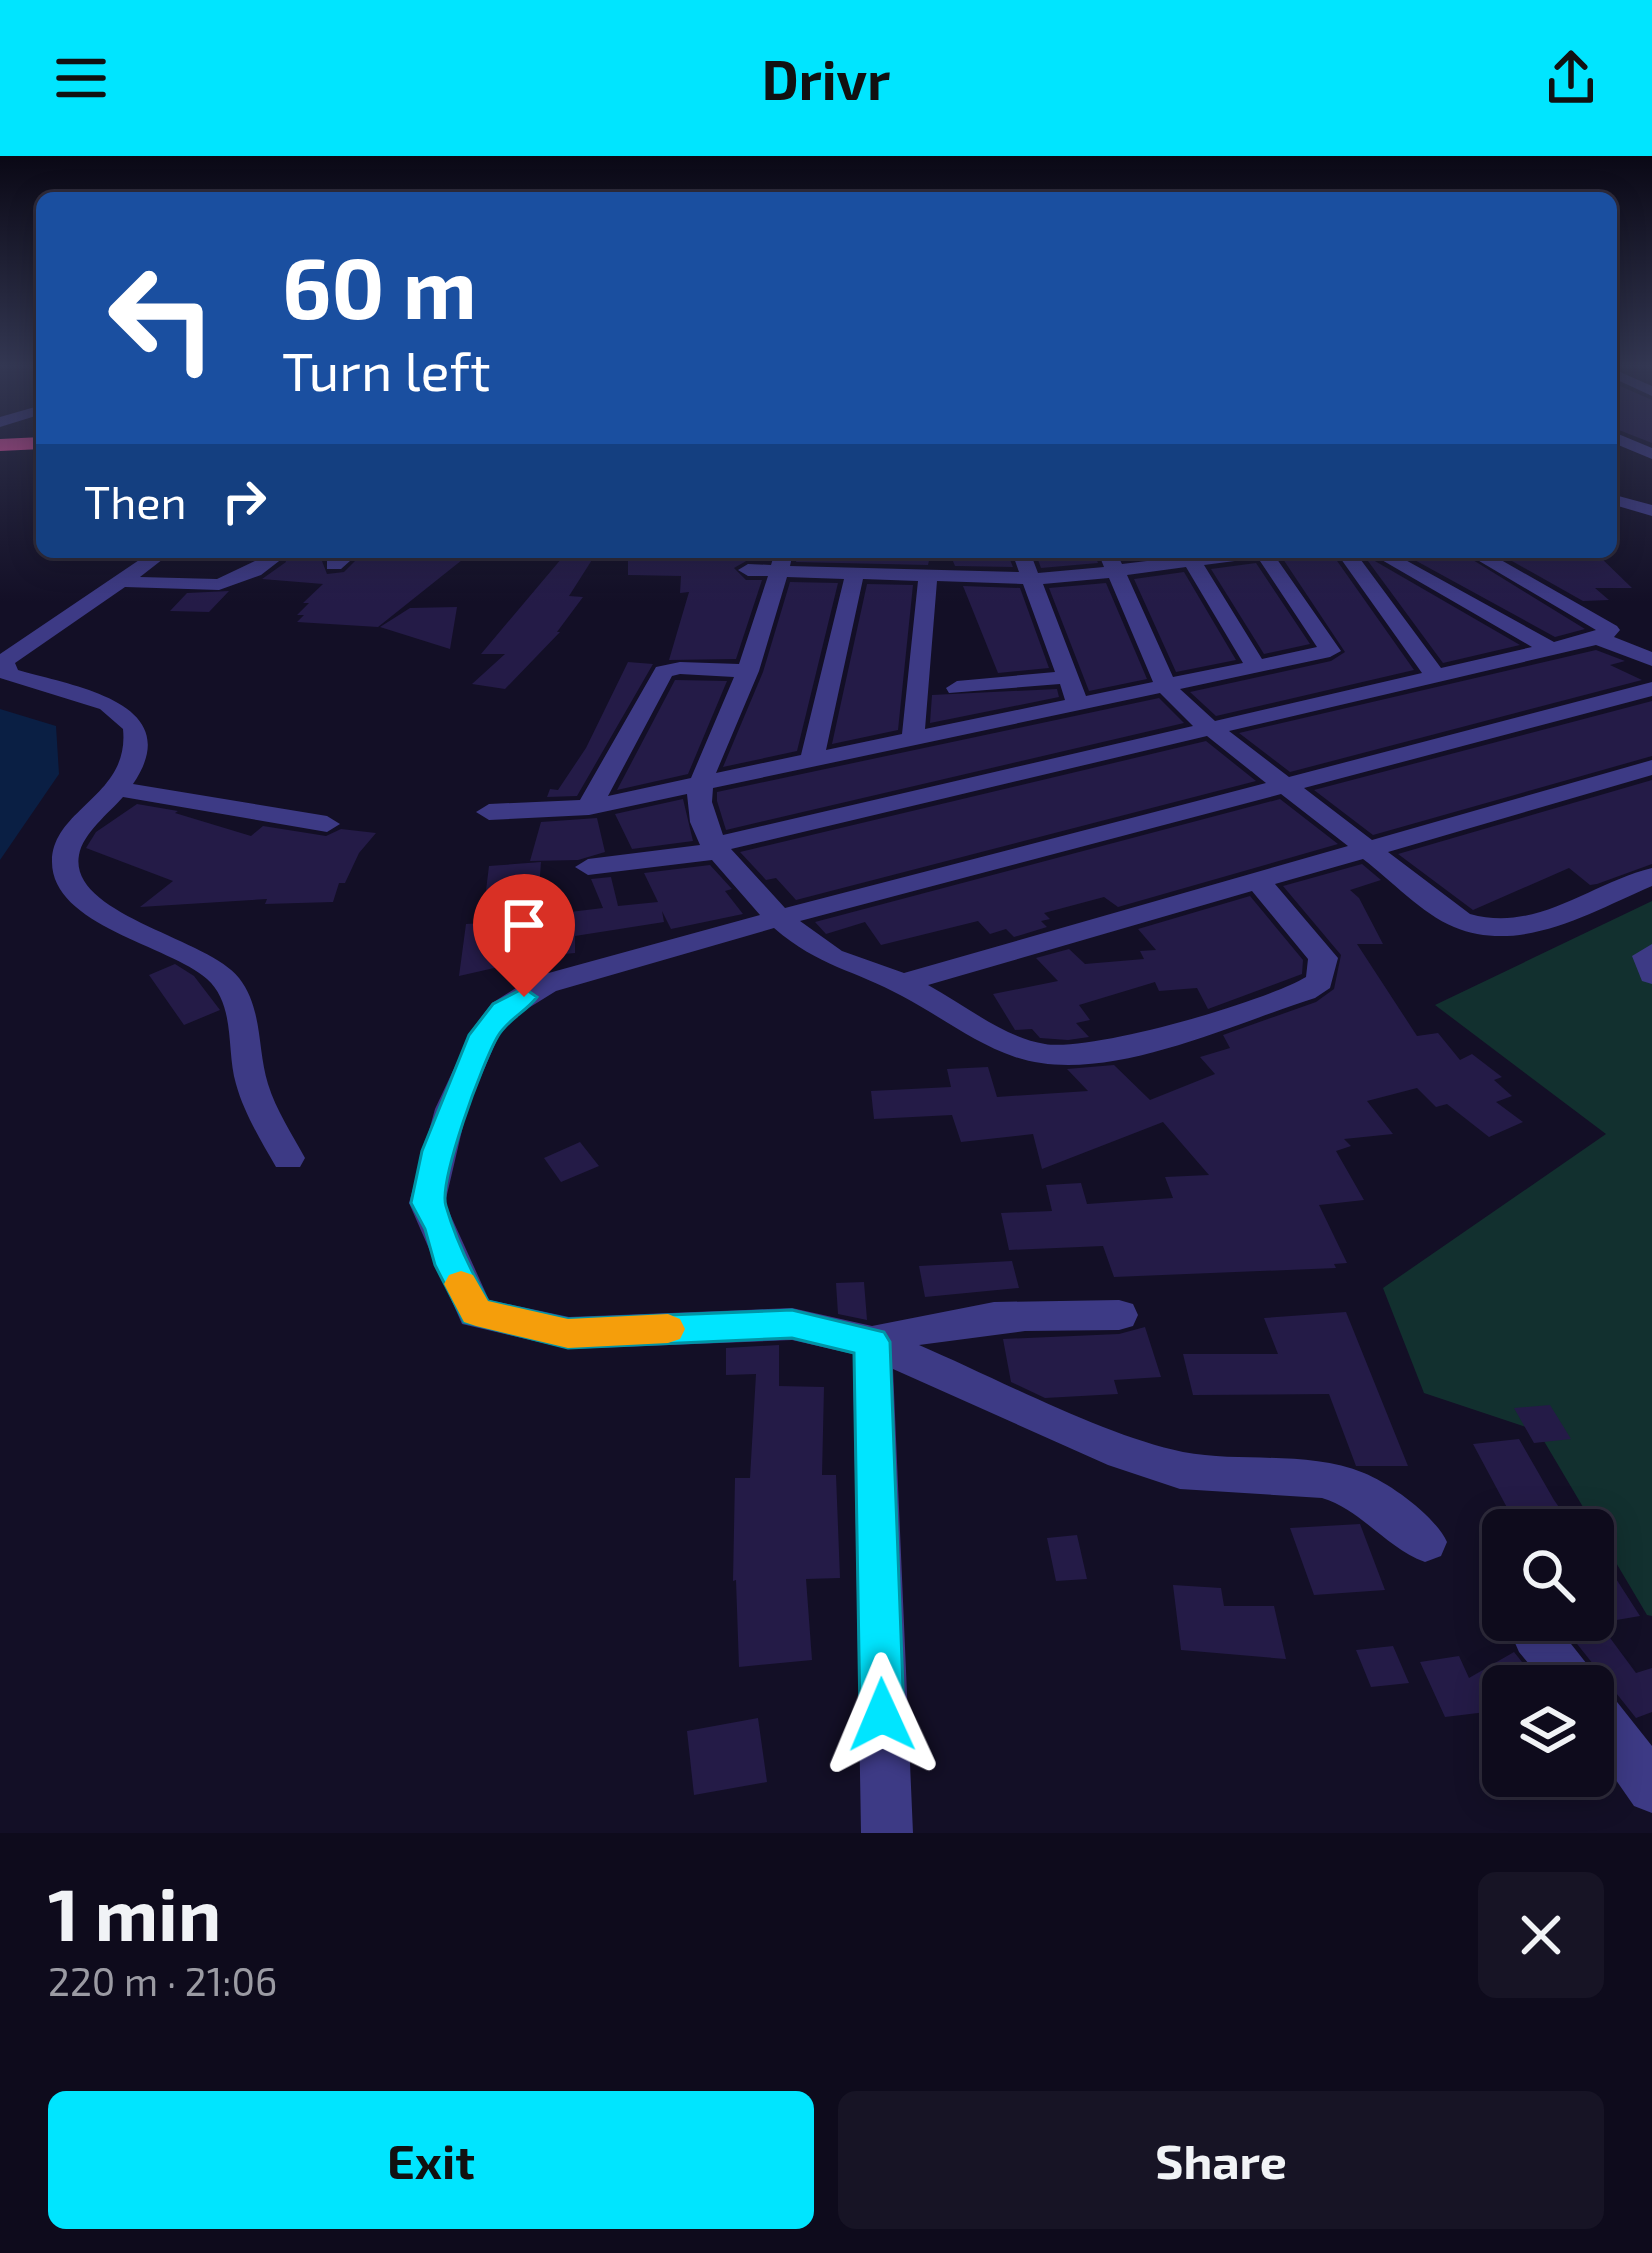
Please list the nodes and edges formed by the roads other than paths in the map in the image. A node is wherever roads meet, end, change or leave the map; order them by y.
1 (1617, 501) edge
2 (1652, 511) edge
3 (155, 558) edge
4 (274, 558) dead end
5 (1023, 558) edge
6 (1176, 558) edge
7 (1190, 558) edge
8 (1267, 558) edge
9 (1350, 558) edge
10 (1388, 558) edge
11 (1484, 558) edge
12 (782, 562) edge
13 (1113, 563) edge
14 (748, 571) dead end
15 (855, 574) junction
16 (928, 577) junction
17 (1030, 579) junction
18 (124, 581) junction
19 (1598, 638) junction
20 (1549, 648) junction
21 (1652, 660) edge
22 (3, 664) edge
23 (1256, 666) junction
24 (748, 671) junction
25 (1436, 676) junction
26 (1066, 677) junction
27 (1166, 686) junction
28 (957, 688) dead end
29 (1652, 689) edge
30 (1078, 704) junction
31 (1212, 731) junction
32 (913, 737) junction
33 (812, 758) junction
34 (1652, 766) edge
35 (1281, 785) junction
36 (701, 786) junction
37 (118, 789) junction
38 (589, 807) junction
39 (489, 812) dead end
40 (327, 824) dead end
41 (715, 848) junction
42 (1367, 850) junction
43 (588, 867) dead end
44 (1652, 876) edge
45 (1257, 880) junction
46 (782, 920) junction
47 (1652, 952) edge
48 (1652, 975) edge
49 (903, 983) junction
50 (287, 1158) dead end
51 (1119, 1315) dead end
52 (872, 1342) junction
53 (1425, 1542) dead end
54 (1539, 1641) edge
55 (1560, 1665) edge
56 (1614, 1735) edge
57 (1652, 1788) edge
58 (887, 1833) edge

1 - 2 street
3 - 18 street
4 - 18 street
5 - 17 street
6 - 13 street
7 - 23 street
8 - 23 street
9 - 25 street
10 - 20 street
11 - 19 street
12 - 14 street
12 - 15 street
12 - 24 street
13 - 17 street
13 - 27 street
15 - 16 street
15 - 33 street
16 - 17 street
16 - 32 street
17 - 26 street
18 - 22 street
19 - 20 street
19 - 21 street
20 - 25 street
22 - 37 street
23 - 27 street
24 - 36 street
24 - 38 street
25 - 31 street
26 - 28 street
26 - 30 street
27 - 30 street
27 - 31 street
29 - 35 street
30 - 32 street
31 - 35 street
31 - 41 street
32 - 33 street
33 - 36 street
34 - 42 street
35 - 42 street
35 - 46 street
36 - 38 street
36 - 41 street
37 - 40 street
37 - 50 street
38 - 39 street
41 - 43 street
41 - 46 street
42 - 44 street
42 - 45 street
45 - 49 street
45 - 49 street
46 - 49 street
46 - 52 street
47 - 48 street
51 - 52 street
52 - 53 street
52 - 58 street
54 - 55 street
56 - 57 street

